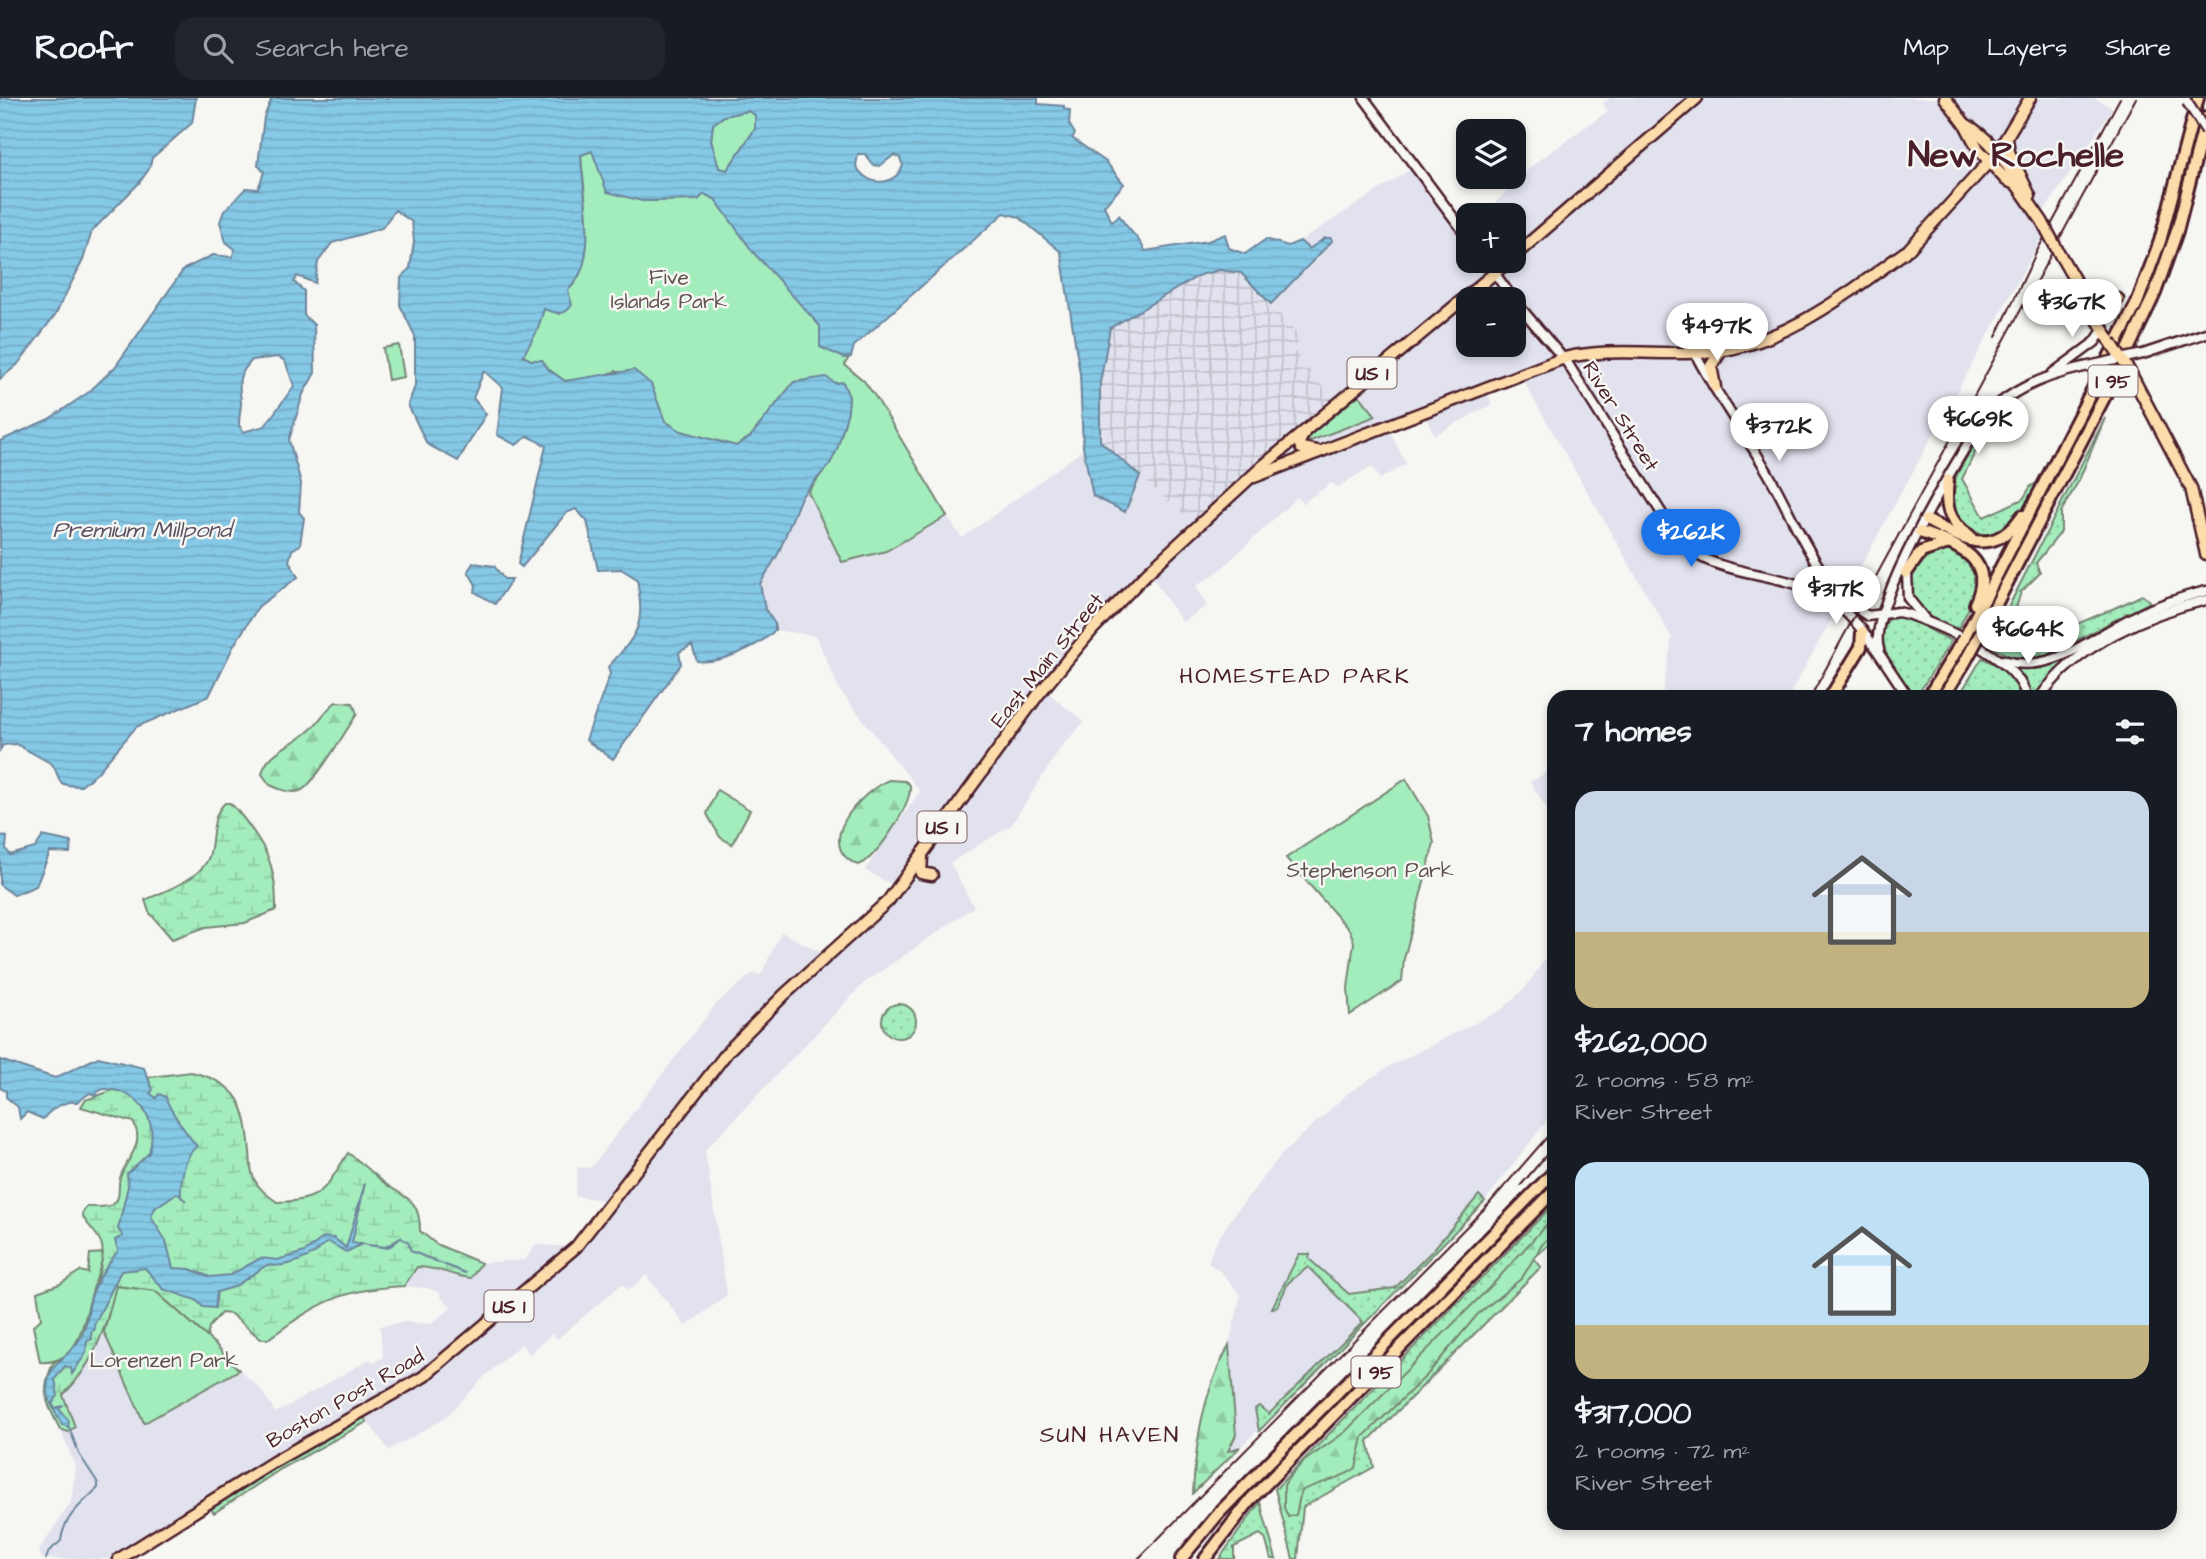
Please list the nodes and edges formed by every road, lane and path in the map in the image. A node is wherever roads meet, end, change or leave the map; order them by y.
1 (1364, 98) edge
2 (1697, 98) edge
3 (1945, 98) edge
4 (2030, 98) edge
5 (2184, 98) edge
6 (2198, 98) edge
7 (2206, 118) edge
8 (2206, 131) edge
9 (2007, 139) junction
10 (1993, 157) junction
11 (2031, 204) junction
12 (1456, 221) edge
13 (1526, 247) edge
14 (1493, 273) edge
15 (2118, 299) dead end
16 (2090, 307) junction
17 (1526, 315) edge
18 (2103, 330) junction
19 (2205, 334) edge
20 (1721, 351) junction
21 (1695, 353) junction
22 (1564, 358) junction
23 (2123, 360) junction
24 (2052, 374) junction
25 (1715, 387) junction
26 (1306, 429) junction
27 (1323, 452) junction
28 (1254, 478) junction
29 (2048, 479) junction
30 (1948, 480) junction
31 (1926, 520) junction
32 (1917, 537) junction
33 (1986, 542) junction
34 (1949, 543) junction
35 (2206, 554) edge
36 (1906, 573) junction
37 (2206, 591) edge
38 (2189, 600) junction
39 (2206, 600) edge
40 (1881, 615) junction
41 (1969, 622) junction
42 (1931, 624) junction
43 (1862, 632) junction
44 (1880, 652) junction
45 (1996, 658) junction
46 (1835, 690) edge
47 (1904, 690) edge
48 (1933, 690) edge
49 (1948, 690) edge
50 (2023, 690) edge
51 (2046, 690) edge
52 (922, 855) junction
53 (932, 875) dead end
54 (676, 1116) joint
55 (1547, 1179) edge
56 (1547, 1198) edge
57 (119, 1559) edge
58 (1181, 1559) edge
59 (1205, 1559) edge

1 - 12 main road
2 - 13 main road
3 - 10 main road
4 - 9 main road, US 1
5 - 8 main road, bridge
6 - 29 highway, I 95
7 - 49 highway, I 95, bridge
9 - 10 main road, US 1
9 - 11 main road
10 - 11 main road
10 - 20 main road, US 1
11 - 16 main road, bridge
14 - 26 main road, East Main Street / US 1
15 - 16 main road
16 - 18 main road
17 - 22 main road, River Street
18 - 23 main road, bridge
18 - 24 main road
19 - 23 main road, bridge
20 - 21 main road, US 1
20 - 25 main road
21 - 22 main road, US 1
21 - 25 main road
22 - 27 main road, US 1
22 - 43 main road, River Street
23 - 24 main road, bridge
23 - 35 main road, bridge
24 - 30 main road
25 - 40 main road
26 - 27 main road
26 - 28 main road, East Main Street / US 1
27 - 28 main road, US 1
28 - 52 main road, East Main Street / US 1
29 - 33 highway
29 - 41 highway, I 95
30 - 31 main road
30 - 33 highway
31 - 32 main road
31 - 33 highway
32 - 34 highway
32 - 36 main road
32 - 40 main road
34 - 36 highway
34 - 41 highway
36 - 42 main road
37 - 38 main road
38 - 39 main road
38 - 45 main road
38 - 51 main road
40 - 42 main road
40 - 44 main road
41 - 48 highway, I 95
42 - 45 main road
43 - 44 main road, River Street
43 - 46 highway
44 - 47 main road, River Street
45 - 50 main road
52 - 53 main road
52 - 54 main road, East Main Street / US 1
54 - 57 main road, Boston Post Road / US 1
55 - 58 highway, I 95
56 - 59 highway, I 95

